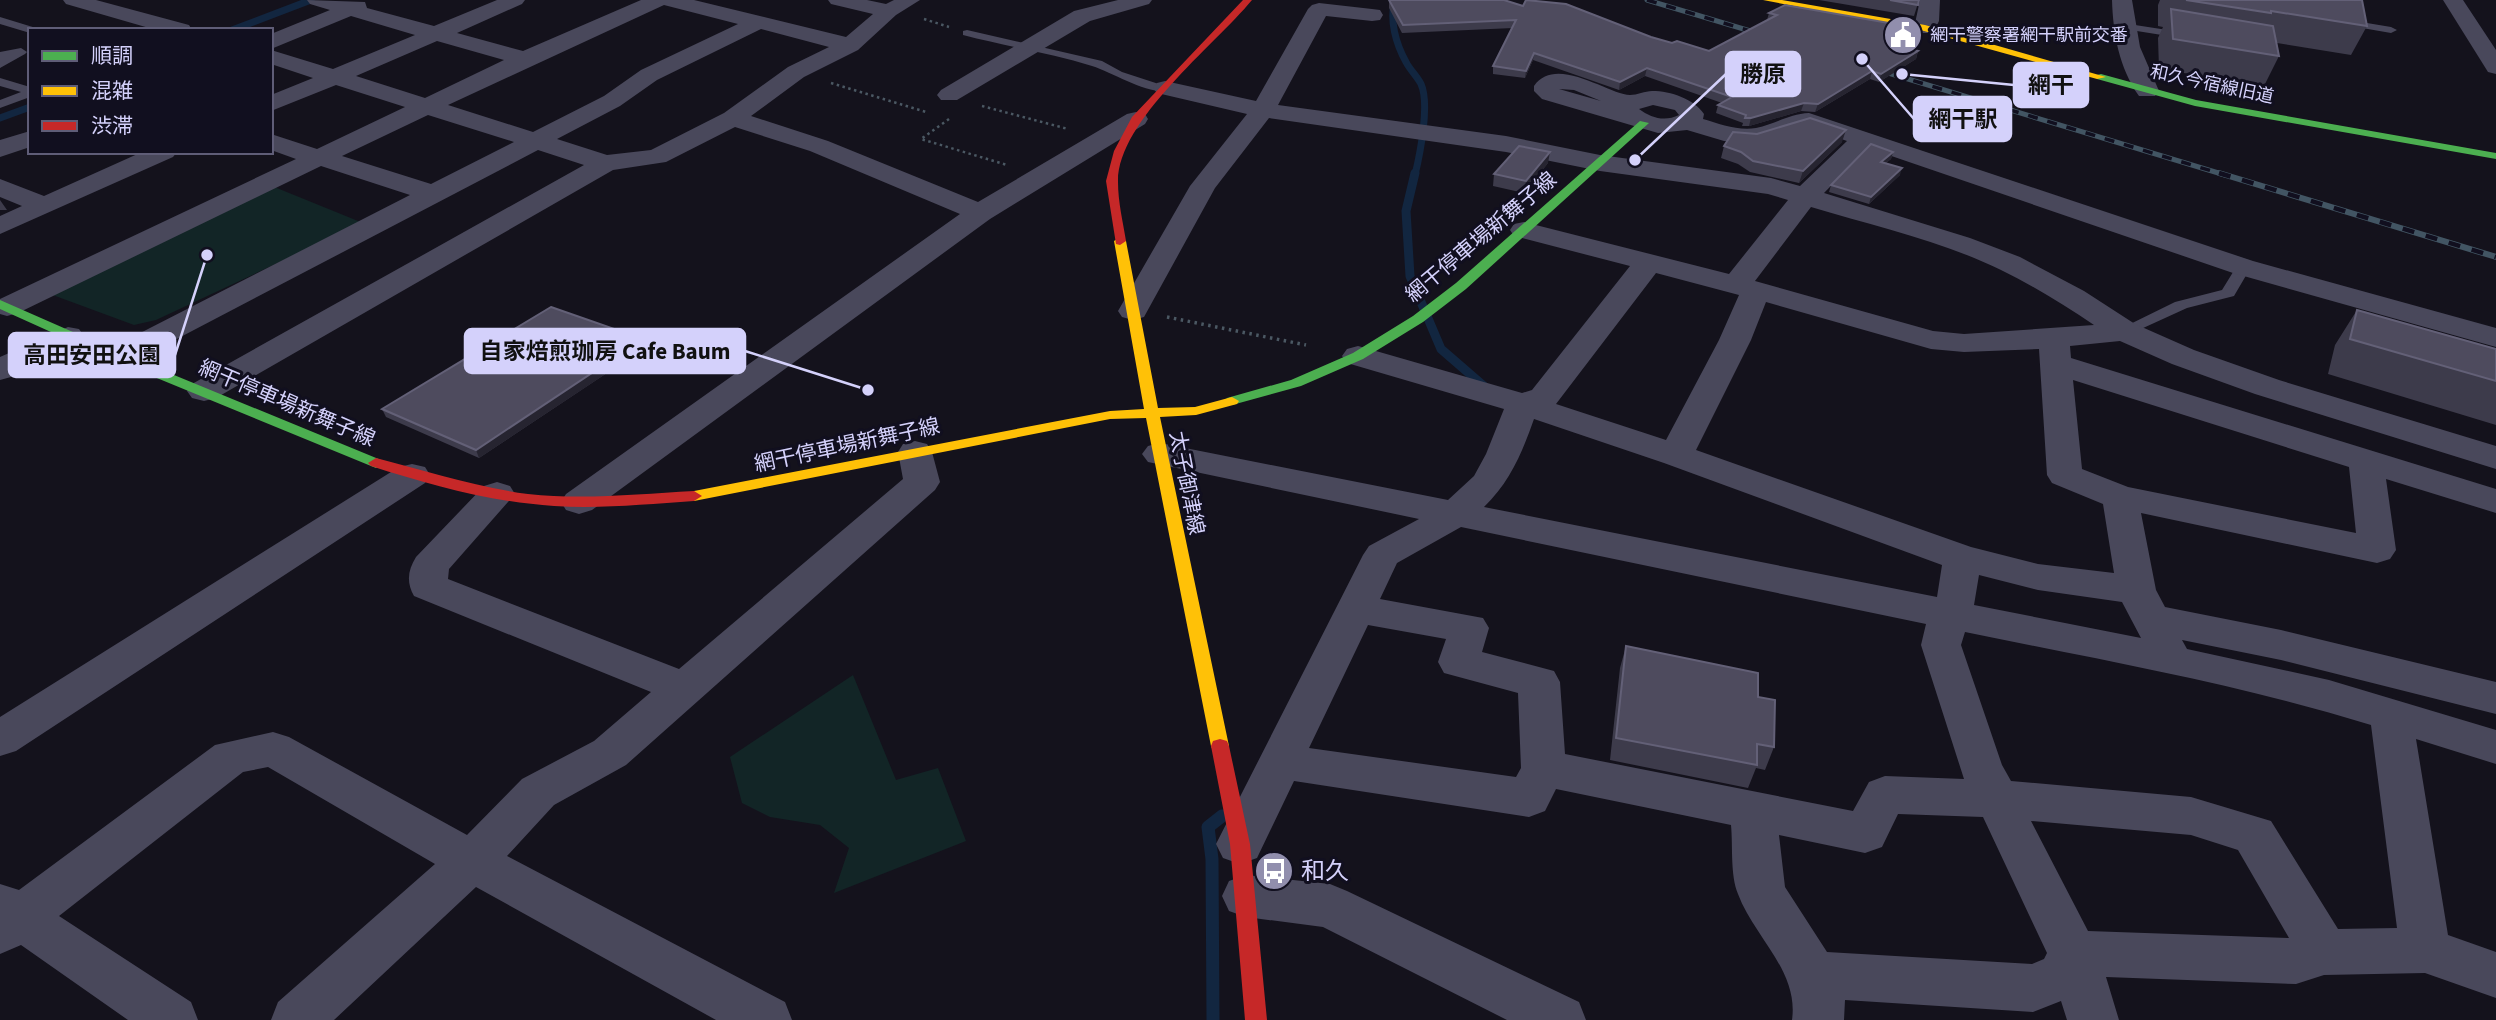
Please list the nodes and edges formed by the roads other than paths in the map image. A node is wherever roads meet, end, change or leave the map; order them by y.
1 (73, 0) edge
2 (317, 0) edge
3 (373, 0) edge
4 (515, 0) edge
5 (658, 0) edge
6 (669, 0) edge
7 (838, 0) edge
8 (911, 0) edge
9 (1142, 0) edge
10 (1248, 0) edge
11 (1767, 0) edge
12 (1930, 0) edge
13 (2122, 0) edge
14 (2454, 0) edge
15 (351, 9) junction
16 (889, 11) junction
17 (1373, 15) dead end
18 (0, 20) edge
19 (2336, 21) edge
20 (759, 22) junction
21 (2465, 22) junction
22 (17, 25) junction
23 (2122, 26) junction
24 (2496, 26) edge
25 (174, 28) edge
26 (28, 29) edge
27 (1925, 29) junction
28 (2391, 30) dead end
29 (0, 31) edge
30 (967, 33) road end
31 (434, 34) junction
32 (2202, 39) edge
33 (273, 41) edge
34 (850, 44) junction
35 (1029, 48) junction
36 (0, 56) edge
37 (273, 58) edge
38 (525, 59) junction
39 (0, 64) edge
40 (2496, 67) edge
41 (28, 77) edge
42 (330, 77) junction
43 (4, 83) edge
44 (1165, 88) junction
45 (28, 91) edge
46 (2147, 91) junction
47 (28, 93) edge
48 (948, 95) dead end
49 (273, 103) edge
50 (0, 104) edge
51 (426, 106) junction
52 (1264, 110) junction
53 (1634, 114) joint
54 (733, 118) junction
55 (1136, 119) junction
56 (535, 138) junction
57 (1864, 138) junction
58 (28, 139) edge
59 (273, 143) edge
60 (0, 149) edge
61 (160, 154) edge
62 (2496, 156) edge
63 (317, 157) junction
64 (606, 163) junction
65 (1600, 163) junction
66 (0, 187) edge
67 (430, 193) junction
68 (1805, 197) junction
69 (45, 206) junction
70 (980, 213) junction
71 (0, 226) edge
72 (1524, 230) junction
73 (1649, 262) junction
74 (2242, 267) junction
75 (1746, 288) junction
76 (3, 306) edge
77 (1133, 311) junction
78 (2124, 331) junction
79 (68, 336) junction
80 (2496, 338) edge
81 (2055, 352) junction
82 (1358, 356) junction
83 (118, 357) junction
84 (0, 370) edge
85 (204, 391) junction
86 (1504, 399) junction
87 (1152, 413) junction
88 (915, 452) junction
89 (1160, 454) junction
90 (1676, 455) junction
91 (2496, 458) edge
92 (2366, 460) junction
93 (412, 475) junction
94 (497, 494) junction
95 (2120, 497) junction
96 (2496, 500) edge
97 (579, 502) junction
98 (1437, 511) junction
99 (1962, 558) junction
100 (2144, 605) junction
101 (1355, 609) junction
102 (1949, 614) junction
103 (2173, 661) junction
104 (684, 688) junction
105 (2496, 698) edge
106 (2391, 716) junction
107 (0, 739) edge
108 (2496, 747) edge
109 (1279, 761) junction
110 (1543, 768) junction
111 (1998, 799) junction
112 (1753, 811) junction
113 (1240, 844) junction
114 (472, 861) junction
115 (1246, 896) junction
116 (6, 918) edge
117 (2425, 950) junction
118 (2324, 952) junction
119 (2073, 953) junction
120 (2496, 975) edge
121 (1816, 998) edge
122 (172, 1020) edge
123 (296, 1020) edge
124 (766, 1020) edge
125 (1256, 1020) edge
126 (1560, 1020) edge
127 (2093, 1020) edge

1 - 25 street
2 - 15 street
3 - 15 street
4 - 31 street
5 - 38 street
6 - 20 street
7 - 16 street
8 - 16 street
9 - 35 street
10 - 44 main road, 太子御津線
11 - 27 main road, 和久今宿線旧道
12 - 27 street
13 - 23 street
14 - 21 street
15 - 31 street
15 - 33 street
16 - 34 street
17 - 52 street
18 - 22 lane
19 - 28 lane
20 - 34 street
20 - 56 street
21 - 24 street
21 - 40 street
22 - 26 lane
22 - 29 lane
23 - 32 lane
23 - 46 street
27 - 46 main road, 和久今宿線旧道
30 - 35 lane
31 - 38 street
31 - 42 street
34 - 54 street
35 - 44 lane
35 - 48 street
36 - 39 lane
37 - 42 street
38 - 51 street
41 - 43 lane
42 - 49 street
42 - 51 street
43 - 45 lane
44 - 52 street
44 - 55 main road, 太子御津線
46 - 62 main road, 和久今宿線旧道
47 - 50 lane
51 - 56 street
51 - 63 street
52 - 65 street
52 - 77 street
53 - 57 street
53 - 65 main road, 網干停車場新舞子線
54 - 64 street
54 - 70 street
55 - 70 street
55 - 77 main road, 太子御津線
56 - 64 street
56 - 67 street
57 - 68 street
57 - 74 street
58 - 60 street
59 - 63 street
61 - 69 street
63 - 67 street
63 - 76 street
64 - 85 street
65 - 68 street
65 - 72 main road, 網干停車場新舞子線
66 - 69 street
67 - 83 street
68 - 75 street
68 - 78 street
69 - 71 street
70 - 97 street
72 - 73 street
72 - 82 main road, 網干停車場新舞子線
73 - 75 street
73 - 86 street
74 - 78 lane
74 - 80 street
75 - 81 street
75 - 90 street
76 - 79 main road, 網干停車場新舞子線
77 - 87 main road, 太子御津線
78 - 81 street
78 - 91 street
79 - 83 main road, 網干停車場新舞子線
79 - 84 street
81 - 92 street
81 - 95 street
82 - 86 street
82 - 87 main road, 網干停車場新舞子線
83 - 85 main road, 網干停車場新舞子線
85 - 93 main road, 網干停車場新舞子線
86 - 90 street
86 - 98 street
87 - 88 main road, 網干停車場新舞子線
87 - 89 main road, 太子御津線
88 - 97 main road, 網干停車場新舞子線
88 - 104 street
89 - 98 street
89 - 113 main road, 太子御津線
90 - 99 street
92 - 95 street
92 - 96 street
93 - 94 main road, 網干停車場新舞子線
93 - 107 street
94 - 97 main road, 網干停車場新舞子線
94 - 104 street
95 - 100 street
98 - 101 street
98 - 102 street
99 - 100 street
99 - 102 street
100 - 103 street
100 - 105 street
101 - 109 street
101 - 110 street
102 - 103 street
102 - 111 street
103 - 106 street
104 - 114 street
106 - 108 street
106 - 117 street
109 - 110 street
109 - 113 street
110 - 112 street
111 - 112 street
111 - 118 street
111 - 119 street
112 - 121 street
113 - 115 main road, 太子御津線
114 - 116 street
114 - 123 street
114 - 124 street
115 - 125 main road, 太子御津線
115 - 126 street
116 - 122 street
117 - 118 street
117 - 120 street
118 - 119 street
119 - 121 street
119 - 127 street

